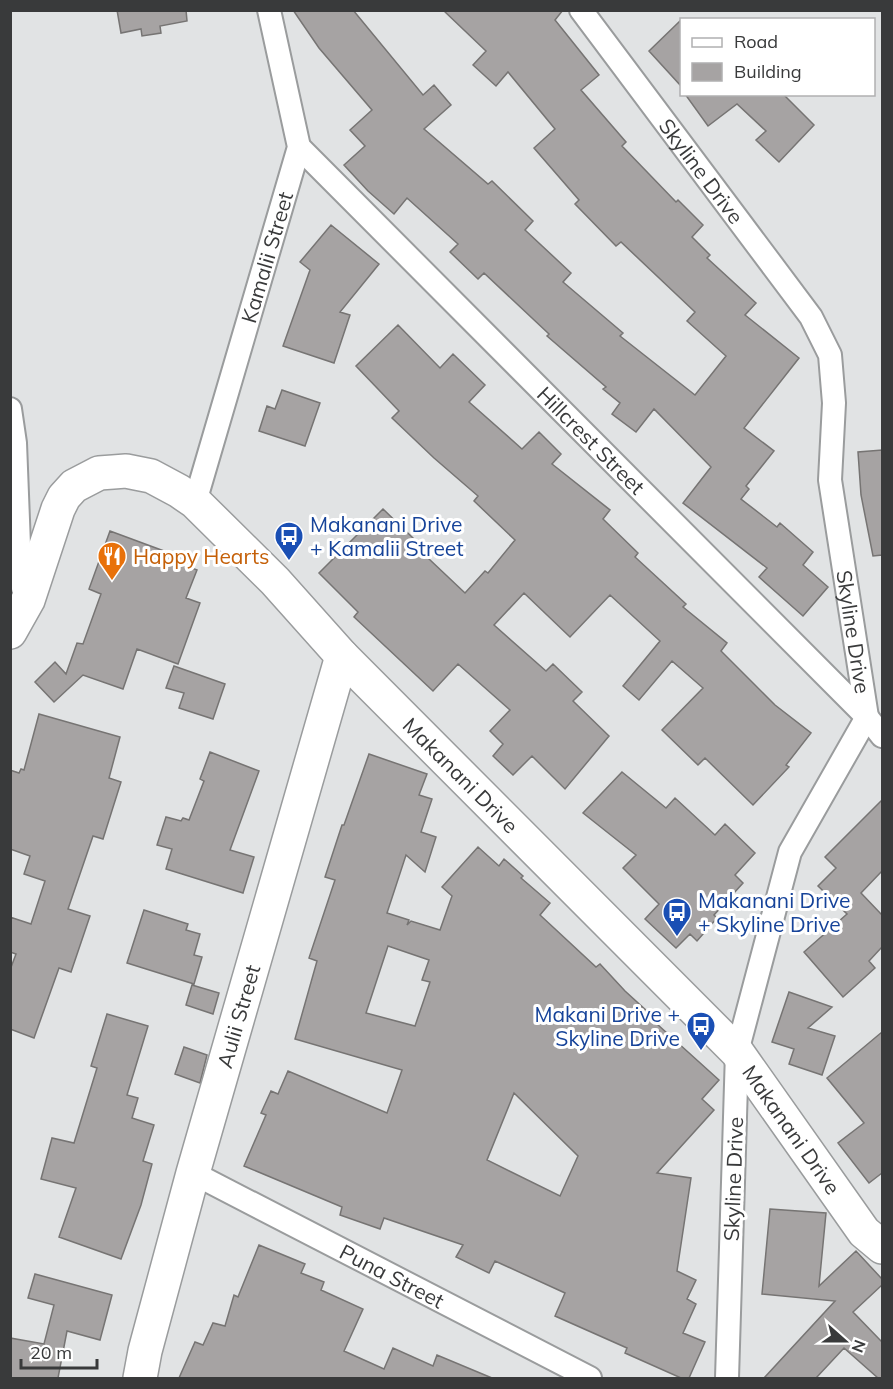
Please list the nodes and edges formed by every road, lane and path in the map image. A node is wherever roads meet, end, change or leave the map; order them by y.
1 (269, 10) edge
2 (589, 12) edge
3 (298, 147) junction
4 (10, 410) edge
5 (195, 502) junction
6 (28, 600) junction
7 (10, 632) edge
8 (342, 656) junction
9 (867, 717) junction
10 (882, 736) edge
11 (737, 1052) junction
12 (194, 1173) junction
13 (882, 1247) edge
14 (141, 1378) edge
15 (590, 1378) edge
16 (726, 1378) edge

1 - 3 street, Kamalii Street
2 - 9 street, Skyline Drive
3 - 5 street, Kamalii Street
3 - 9 street, Hillcrest Street
4 - 6 street
5 - 6 street, Makanani Drive
5 - 8 street, Makanani Drive
6 - 7 street, Makanani Drive
8 - 11 street, Makanani Drive
8 - 12 street, Aulii Street
9 - 10 street, Hillcrest Street
9 - 11 street, Skyline Drive
11 - 13 street, Makanani Drive
11 - 16 street, Skyline Drive
12 - 14 street, Aulii Street
12 - 15 street, Puna Street

